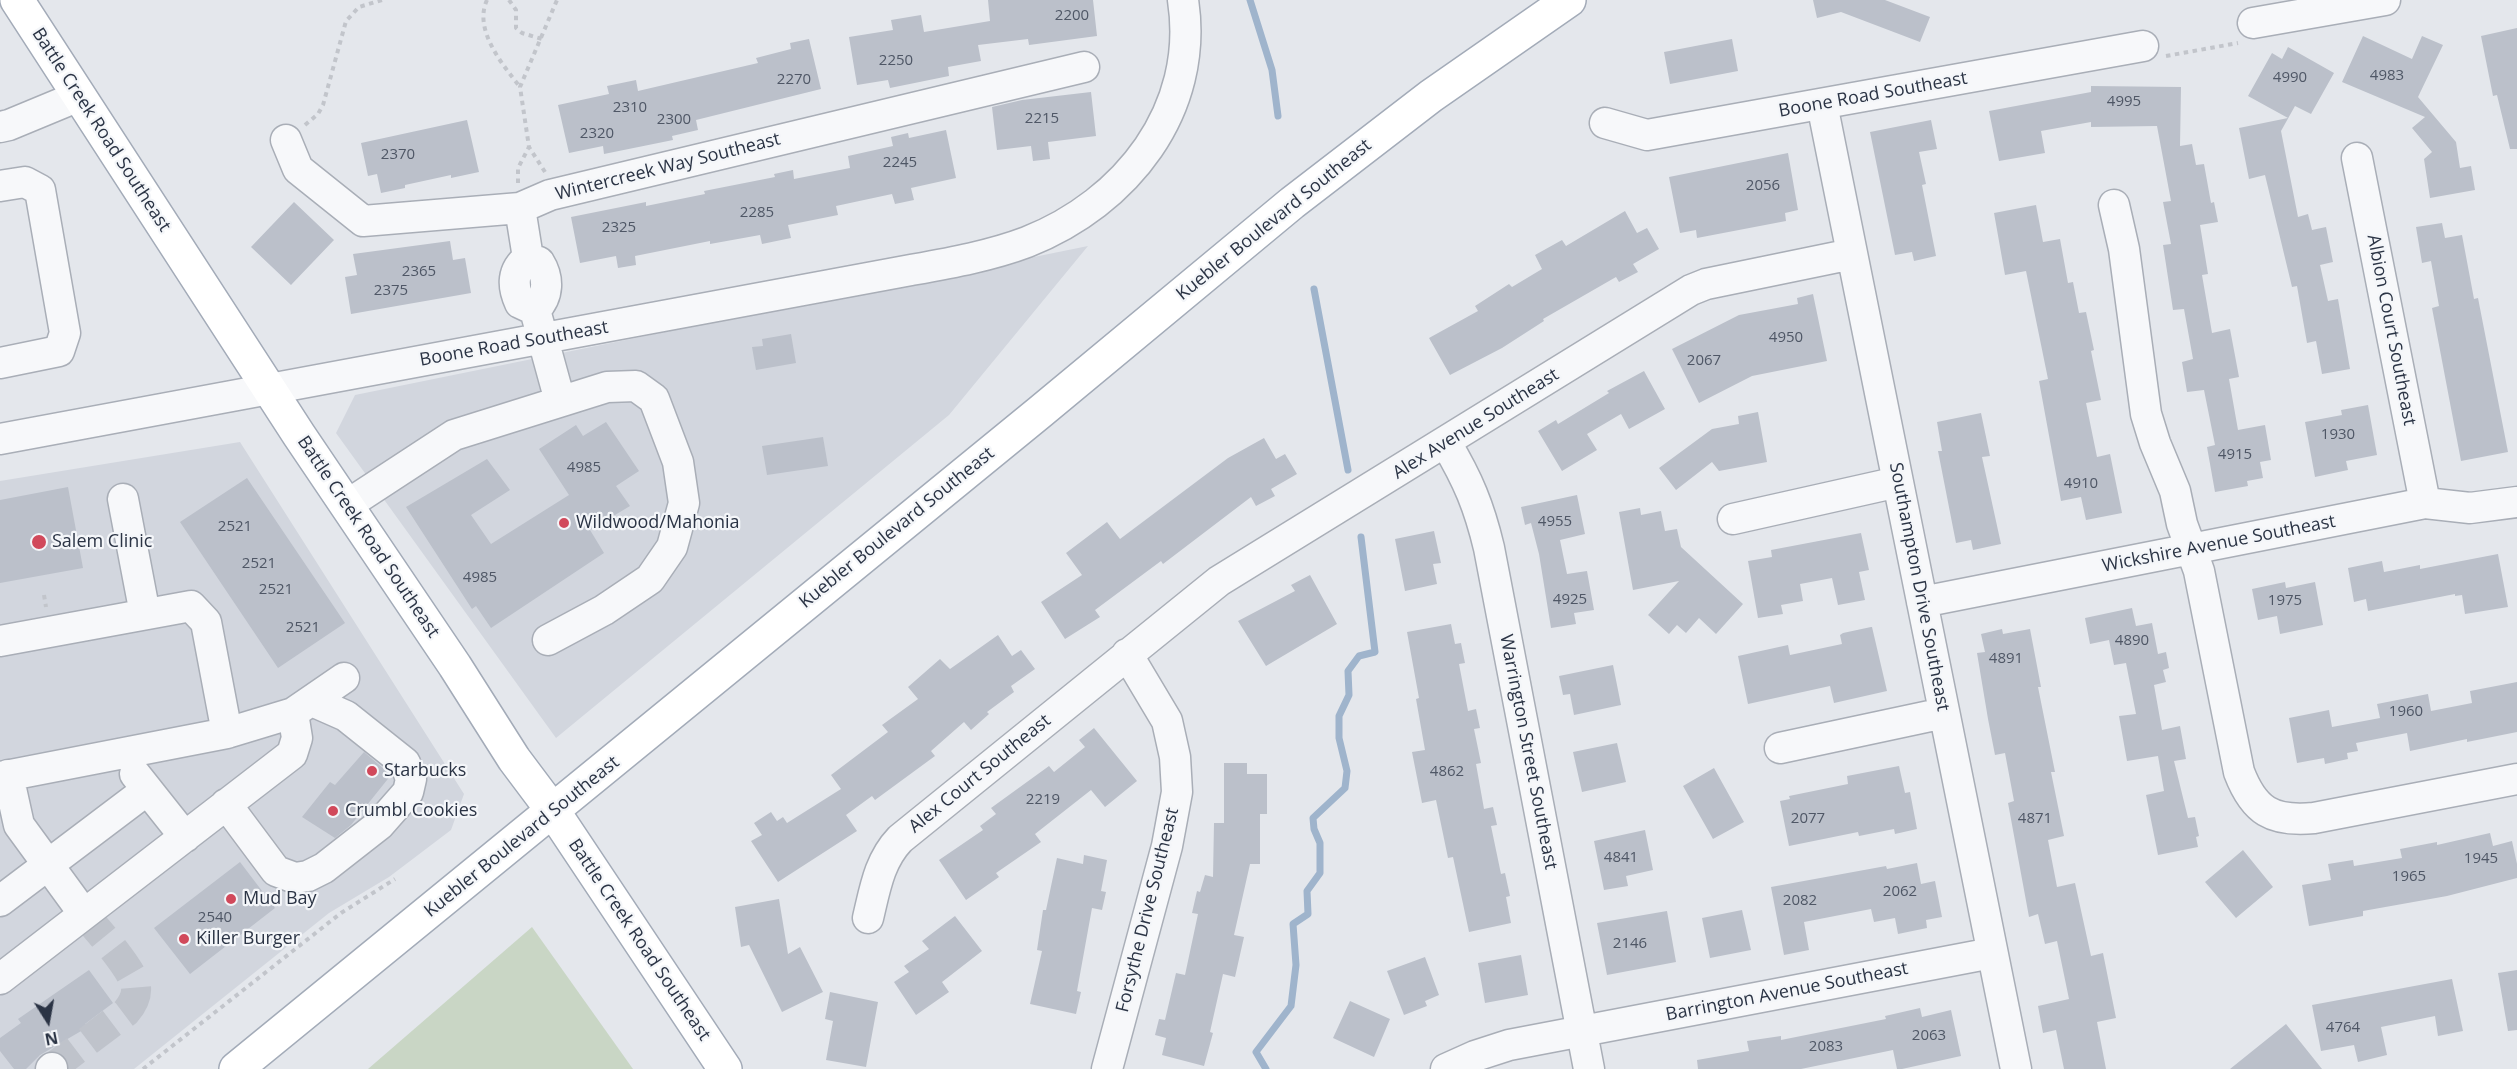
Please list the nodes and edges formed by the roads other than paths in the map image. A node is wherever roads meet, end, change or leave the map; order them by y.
1 (17, 0) edge
2 (1183, 0) edge
3 (1569, 0) edge
4 (2385, 0) edge
5 (2253, 23) road end
6 (2143, 46) road end
7 (1084, 67) dead end
8 (79, 96) junction
9 (1822, 104) junction
10 (1605, 123) dead end
11 (0, 127) edge
12 (286, 140) road end
13 (2357, 158) dead end
14 (0, 186) edge
15 (2114, 205) dead end
16 (520, 208) junction
17 (1852, 254) junction
18 (544, 339) junction
19 (0, 363) edge
20 (269, 388) junction
21 (560, 401) junction
22 (0, 439) edge
23 (1446, 442) junction
24 (1898, 482) junction
25 (123, 499) dead end
26 (2517, 502) edge
27 (2425, 503) junction
28 (347, 505) junction
29 (1733, 519) dead end
30 (2191, 550) junction
31 (1922, 602) junction
32 (145, 614) junction
33 (548, 640) dead end
34 (0, 641) edge
35 (1127, 654) junction
36 (344, 678) dead end
37 (303, 707) junction
38 (1944, 713) junction
39 (227, 733) junction
40 (1780, 748) dead end
41 (121, 755) junction
42 (4, 776) edge
43 (2517, 779) edge
44 (147, 790) junction
45 (226, 804) junction
46 (553, 811) junction
47 (9, 827) edge
48 (185, 837) junction
49 (48, 864) junction
50 (0, 901) edge
51 (84, 914) junction
52 (868, 918) dead end
53 (1992, 953) junction
54 (0, 979) edge
55 (1582, 1030) junction
56 (236, 1069) edge
57 (725, 1069) edge
58 (1107, 1069) edge
59 (1446, 1069) edge
60 (1589, 1069) edge
61 (2016, 1069) edge

1 - 8 main road, Battle Creek Road Southeast
2 - 18 street, Boone Road Southeast
3 - 46 main road, Kuebler Boulevard Southeast
4 - 5 street
6 - 9 street, Boone Road Southeast
7 - 16 street, Wintercreek Way Southeast
8 - 11 street
8 - 20 main road, Battle Creek Road Southeast
9 - 10 street, Boone Road Southeast
9 - 17 street, Southampton Drive Southeast
12 - 16 street, Wintercreek Way Southeast
13 - 27 street, Albion Court Southeast
14 - 19 street
15 - 30 street
16 - 18 street
17 - 23 street, Alex Avenue Southeast
17 - 24 street, Southampton Drive Southeast
18 - 20 street, Boone Road Southeast
18 - 21 street
20 - 22 street, Boone Road Southeast
20 - 28 main road, Battle Creek Road Southeast
21 - 28 street
21 - 33 street
23 - 35 street, Alex Avenue Southeast
23 - 55 street, Warrington Street Southeast
24 - 29 street
24 - 31 street, Southampton Drive Southeast
25 - 32 street
26 - 27 street, Wickshire Avenue Southeast
27 - 30 street, Wickshire Avenue Southeast
28 - 46 main road, Battle Creek Road Southeast
30 - 31 street, Wickshire Avenue Southeast
30 - 43 street
31 - 38 street, Southampton Drive Southeast
32 - 34 street
32 - 39 street
35 - 52 street, Alex Court Southeast
35 - 58 street, Forsythe Drive Southeast
36 - 37 street
37 - 39 street
37 - 45 street
37 - 45 street
38 - 40 street
38 - 53 street, Southampton Drive Southeast
39 - 41 street
41 - 42 street
41 - 44 street
42 - 47 street
44 - 48 street
44 - 49 street
45 - 48 street
46 - 56 main road, Kuebler Boulevard Southeast
46 - 57 main road, Battle Creek Road Southeast
47 - 49 street
48 - 51 street
49 - 50 street
49 - 51 street
51 - 54 street
53 - 55 street, Barrington Avenue Southeast
53 - 61 street, Southampton Drive Southeast
55 - 59 street, Barrington Avenue Southeast
55 - 60 street, Warrington Street Southeast

